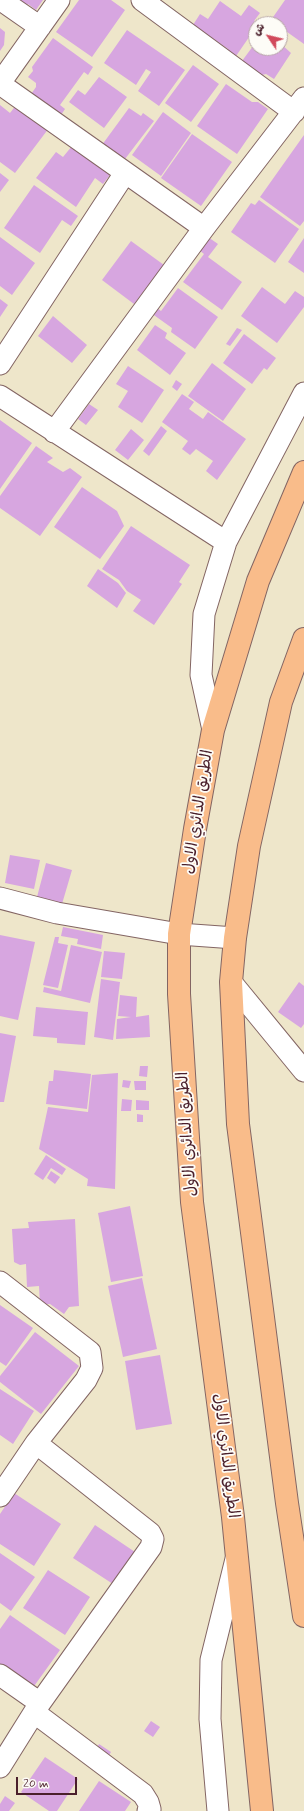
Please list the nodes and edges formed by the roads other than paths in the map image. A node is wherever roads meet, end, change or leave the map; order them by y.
1 (1, 0) edge
2 (59, 0) edge
3 (142, 0) edge
4 (40, 28) junction
5 (0, 84) edge
6 (299, 105) edge
7 (125, 173) junction
8 (204, 228) junction
9 (0, 364) edge
10 (304, 393) edge
11 (0, 396) edge
12 (54, 432) junction
13 (302, 483) edge
14 (226, 542) junction
15 (304, 639) edge
16 (212, 730) junction
17 (0, 898) edge
18 (179, 934) junction
19 (235, 938) junction
20 (231, 982) junction
21 (304, 1071) edge
22 (0, 1282) edge
23 (36, 1443) junction
24 (0, 1496) edge
25 (237, 1553) junction
26 (304, 1616) edge
27 (0, 1675) edge
28 (38, 1708) junction
29 (0, 1767) edge
30 (148, 1811) edge
31 (218, 1811) edge
32 (262, 1811) edge

1 - 4 street
2 - 4 street
3 - 6 street
4 - 5 street
5 - 7 street
6 - 8 street
7 - 8 street
7 - 9 street
8 - 12 street
10 - 14 street
11 - 12 street
12 - 14 street
13 - 16 main road, الطريق الدائري الاول
14 - 16 street
15 - 19 main road
16 - 18 main road, الطريق الدائري الاول
17 - 18 street
18 - 19 street
18 - 25 main road, الطريق الدائري الاول
19 - 20 main road
20 - 21 street
20 - 26 main road
22 - 23 street
23 - 24 street
23 - 28 street
25 - 31 street
25 - 32 main road, الطريق الدائري الاول
27 - 28 street
28 - 29 street
28 - 30 street

